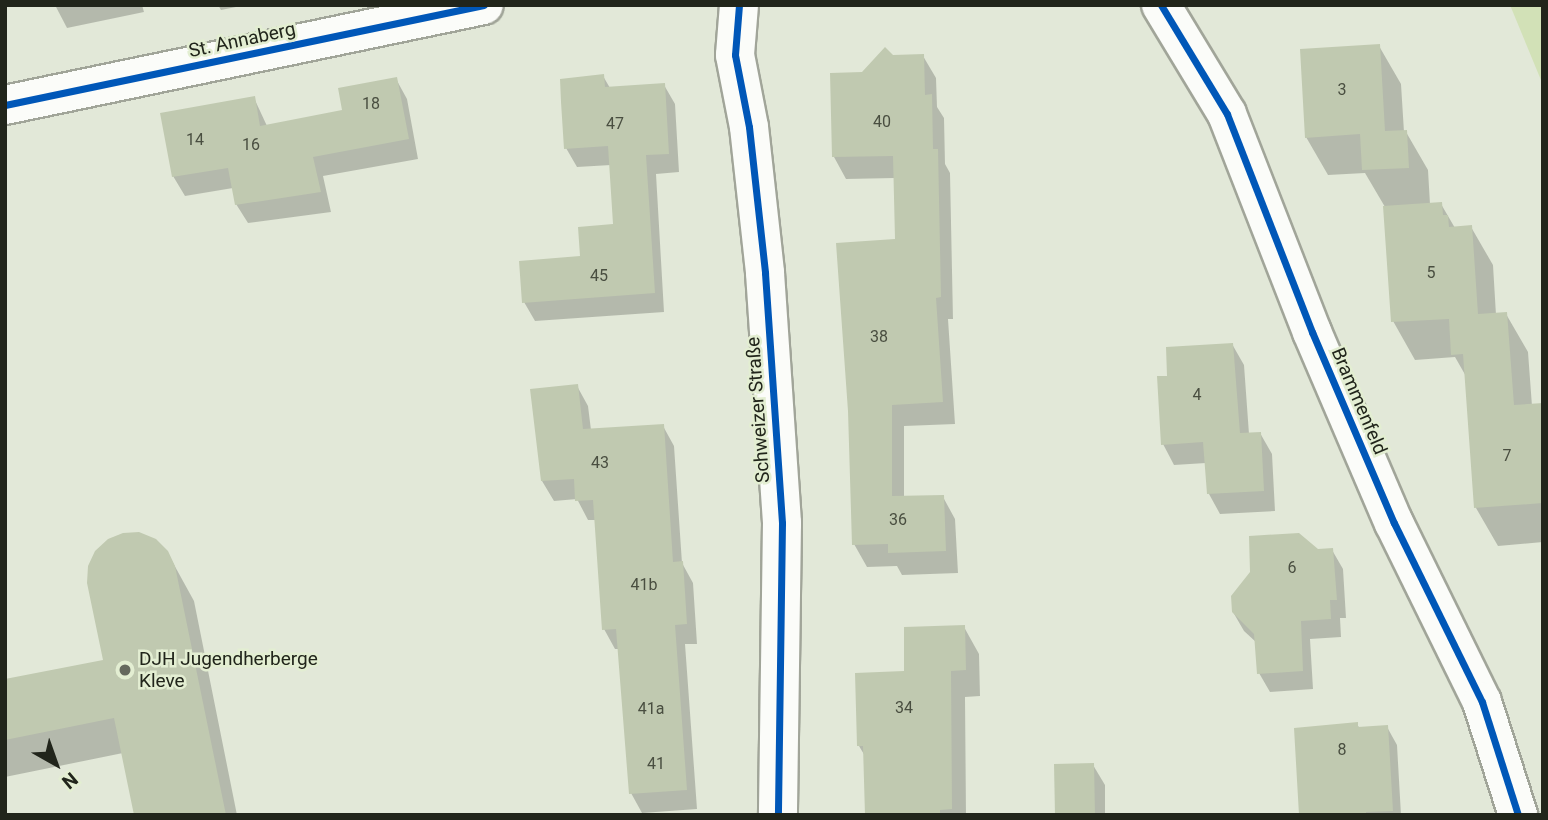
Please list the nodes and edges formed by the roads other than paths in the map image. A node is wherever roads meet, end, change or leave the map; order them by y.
1 (484, 5) edge
2 (739, 5) edge
3 (1161, 5) edge
4 (5, 105) edge
5 (778, 815) edge
6 (1518, 815) edge

1 - 4 street, St. Annaberg
2 - 5 street, Schweizer Straße
3 - 6 street, Brammenfeld

